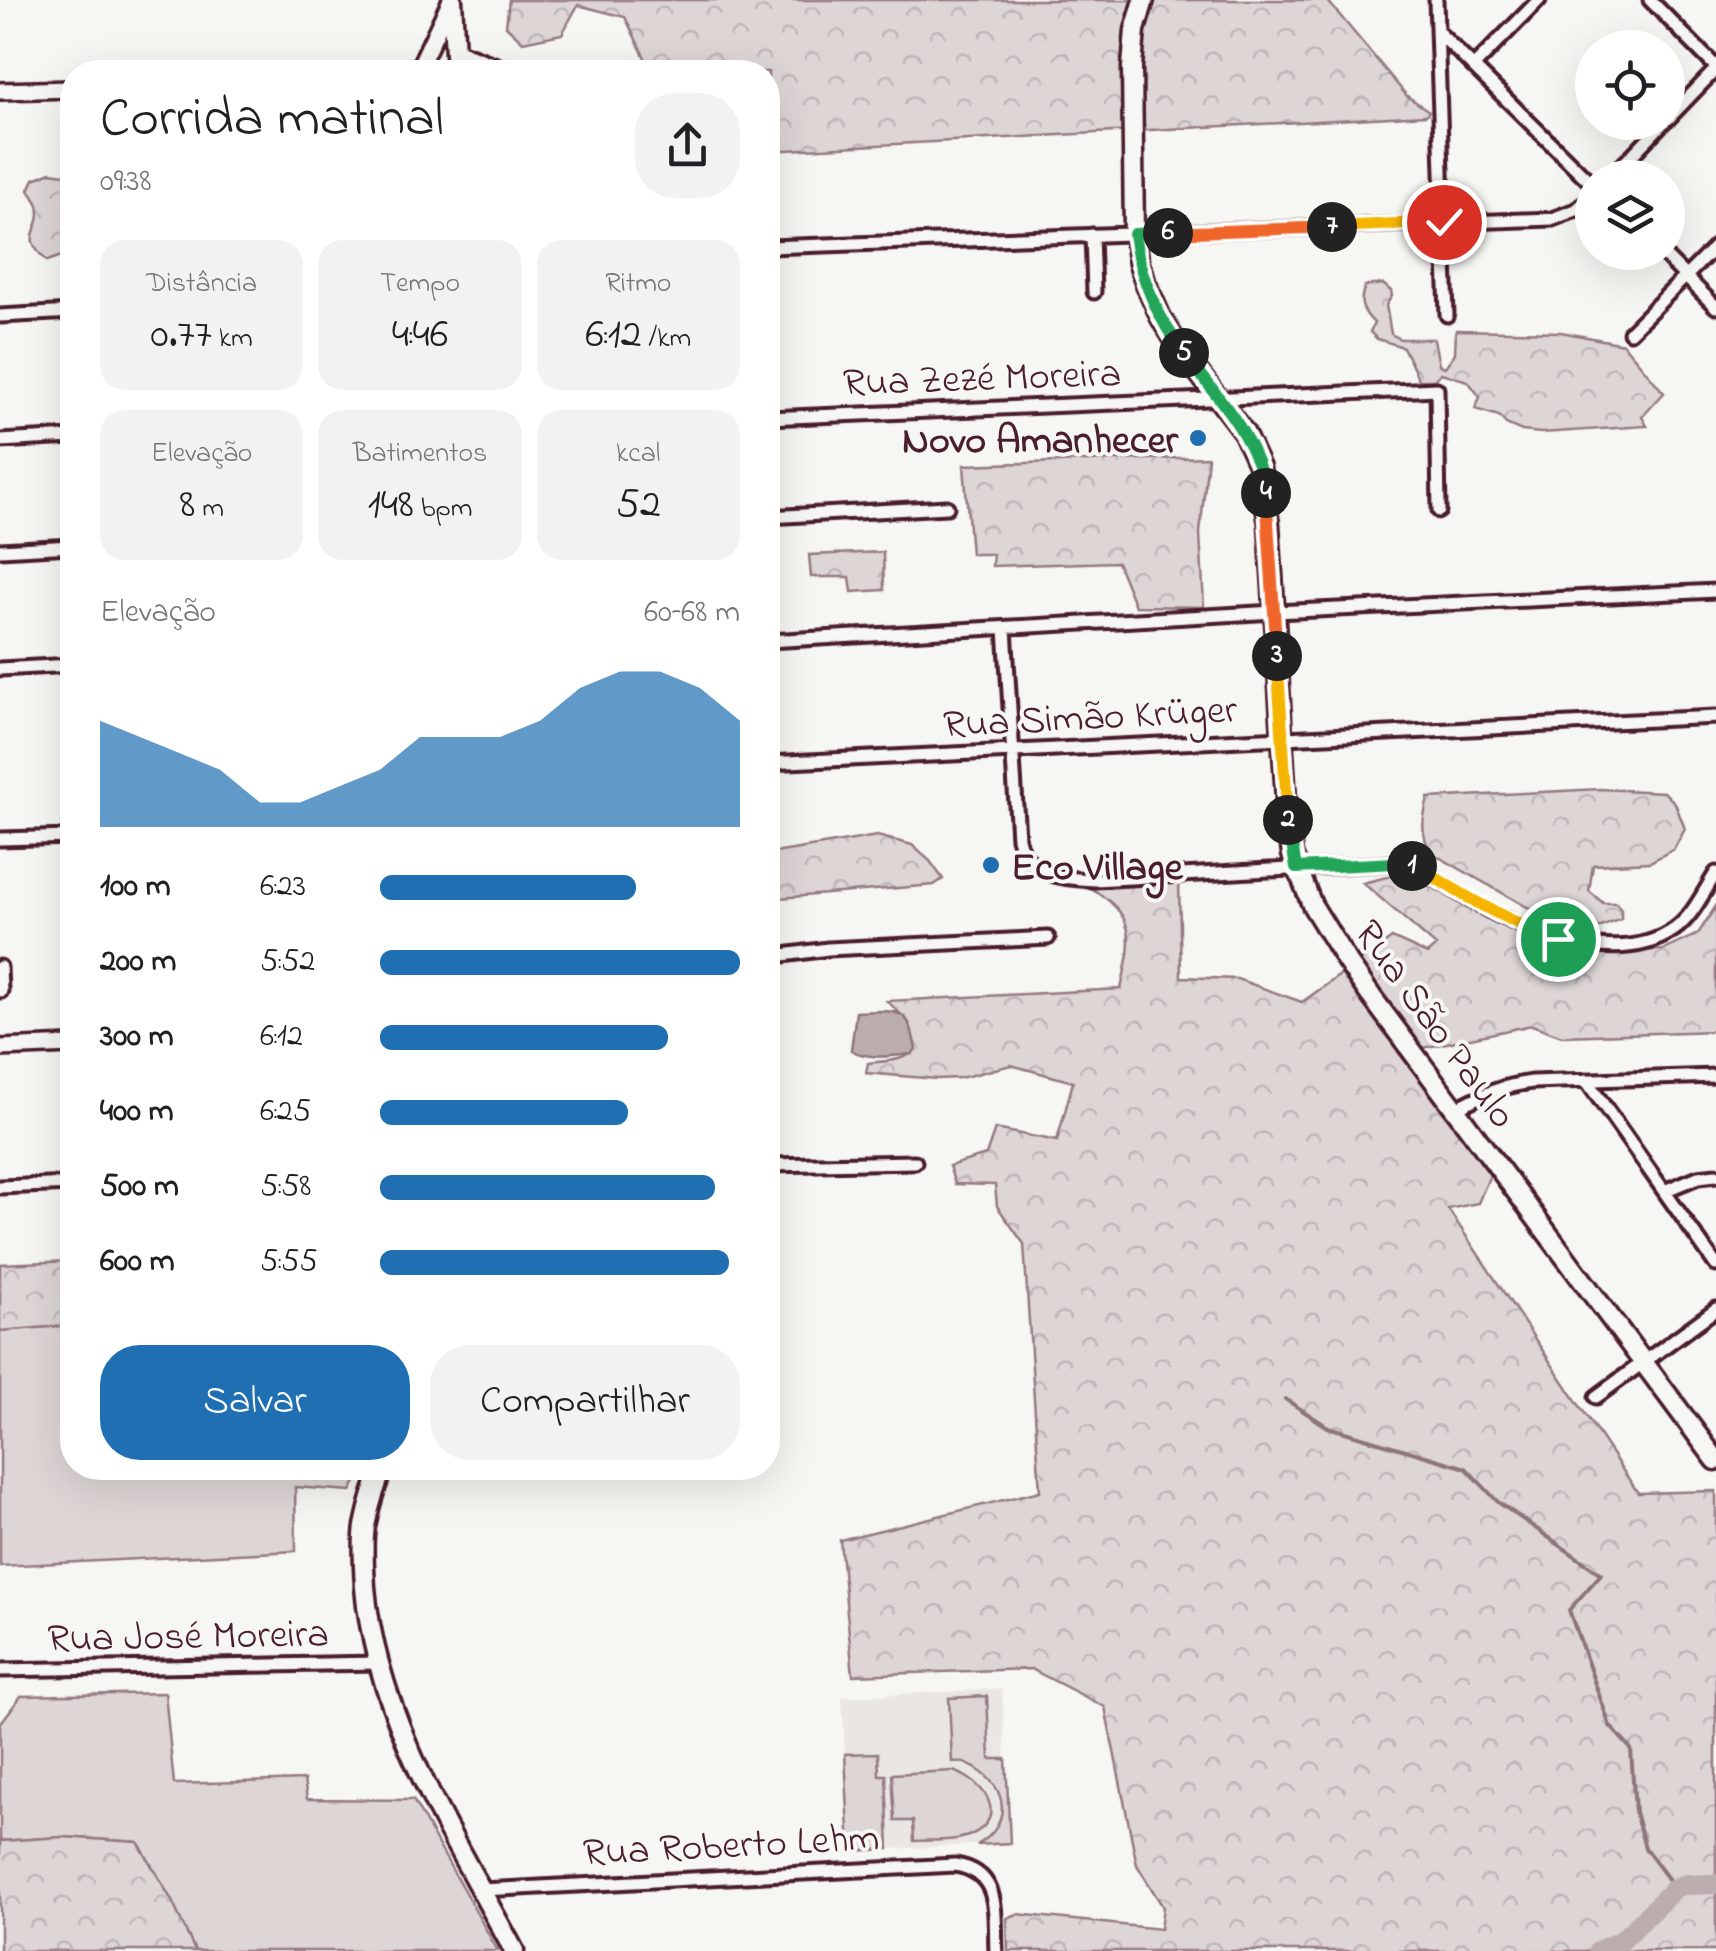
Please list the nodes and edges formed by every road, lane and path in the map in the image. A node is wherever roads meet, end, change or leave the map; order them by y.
1 (452, 0) edge
2 (1144, 0) edge
3 (1436, 0) edge
4 (1539, 0) edge
5 (1650, 0) edge
6 (1437, 31) junction
7 (455, 49) junction
8 (423, 60) edge
9 (455, 60) edge
10 (484, 60) edge
11 (1474, 66) junction
12 (1716, 68) edge
13 (60, 88) edge
14 (0, 91) edge
15 (1685, 101) edge
16 (1647, 140) edge
17 (1628, 160) edge
18 (1575, 167) edge
19 (1575, 210) edge
20 (1444, 222) junction
21 (1134, 234) junction
22 (1092, 236) junction
23 (1716, 246) edge
24 (780, 247) edge
25 (1680, 270) edge
26 (1686, 276) junction
27 (1094, 292) dead end
28 (1716, 307) edge
29 (60, 313) edge
30 (1447, 315) dead end
31 (0, 316) edge
32 (1630, 332) dead end
33 (1219, 398) junction
34 (780, 417) edge
35 (60, 438) edge
36 (0, 441) edge
37 (947, 507) dead end
38 (1440, 511) dead end
39 (780, 516) edge
40 (60, 547) edge
41 (0, 550) edge
42 (1716, 591) edge
43 (1275, 612) junction
44 (1004, 628) junction
45 (780, 640) edge
46 (60, 666) edge
47 (0, 669) edge
48 (1716, 718) edge
49 (1282, 739) junction
50 (1014, 752) junction
51 (780, 762) edge
52 (60, 837) edge
53 (0, 839) edge
54 (1296, 868) junction
55 (1716, 874) edge
56 (1048, 938) dead end
57 (780, 955) edge
58 (0, 967) edge
59 (1, 991) edge
60 (60, 1046) edge
61 (0, 1048) edge
62 (1716, 1076) edge
63 (1586, 1080) junction
64 (1456, 1109) junction
65 (916, 1162) dead end
66 (780, 1165) edge
67 (1716, 1175) edge
68 (60, 1184) edge
69 (0, 1187) edge
70 (1664, 1191) junction
71 (1716, 1266) edge
72 (1716, 1309) edge
73 (1644, 1362) junction
74 (1596, 1397) dead end
75 (1716, 1460) edge
76 (379, 1480) edge
77 (378, 1664) junction
78 (0, 1670) edge
79 (481, 1890) junction
80 (514, 1951) edge
81 (996, 1951) edge

1 - 7 main road
1 - 8 main road
2 - 21 main road, Rua São Paulo
3 - 6 street
4 - 11 street
5 - 12 street
6 - 11 street
6 - 20 street
7 - 9 main road
7 - 10 street
11 - 18 street
12 - 15 street
13 - 14 main road
16 - 17 street
19 - 20 street
20 - 21 street
20 - 30 street
21 - 22 street
21 - 33 main road, Rua São Paulo
22 - 24 street
22 - 27 street
23 - 26 street
25 - 26 street
26 - 28 street
26 - 32 street
29 - 31 street
33 - 34 street, Rua Zezé Moreira
33 - 38 street, Rua Zezé Moreira
33 - 43 main road, Rua São Paulo
35 - 36 street
37 - 39 street
40 - 41 street
42 - 43 street
43 - 44 street
43 - 49 main road, Rua São Paulo
44 - 45 street
44 - 50 street
46 - 47 street
48 - 49 street, Rua Simão Krüger
49 - 50 street, Rua Simão Krüger
49 - 54 main road, Rua São Paulo
50 - 51 street, Rua Simão Krüger
50 - 54 street
52 - 53 street
54 - 55 street
54 - 64 main road, Rua São Paulo
56 - 57 street
58 - 59 street
60 - 61 main road
62 - 63 street
63 - 64 street
63 - 70 street
64 - 73 main road, Rua São Paulo
65 - 66 street
67 - 70 street
68 - 69 street
70 - 71 street
72 - 73 street
73 - 74 street
73 - 75 main road, Rua São Paulo
76 - 77 main road
77 - 78 street, Rua José Moreira
77 - 79 main road
79 - 80 main road
79 - 81 street, Rua Roberto Lehm

